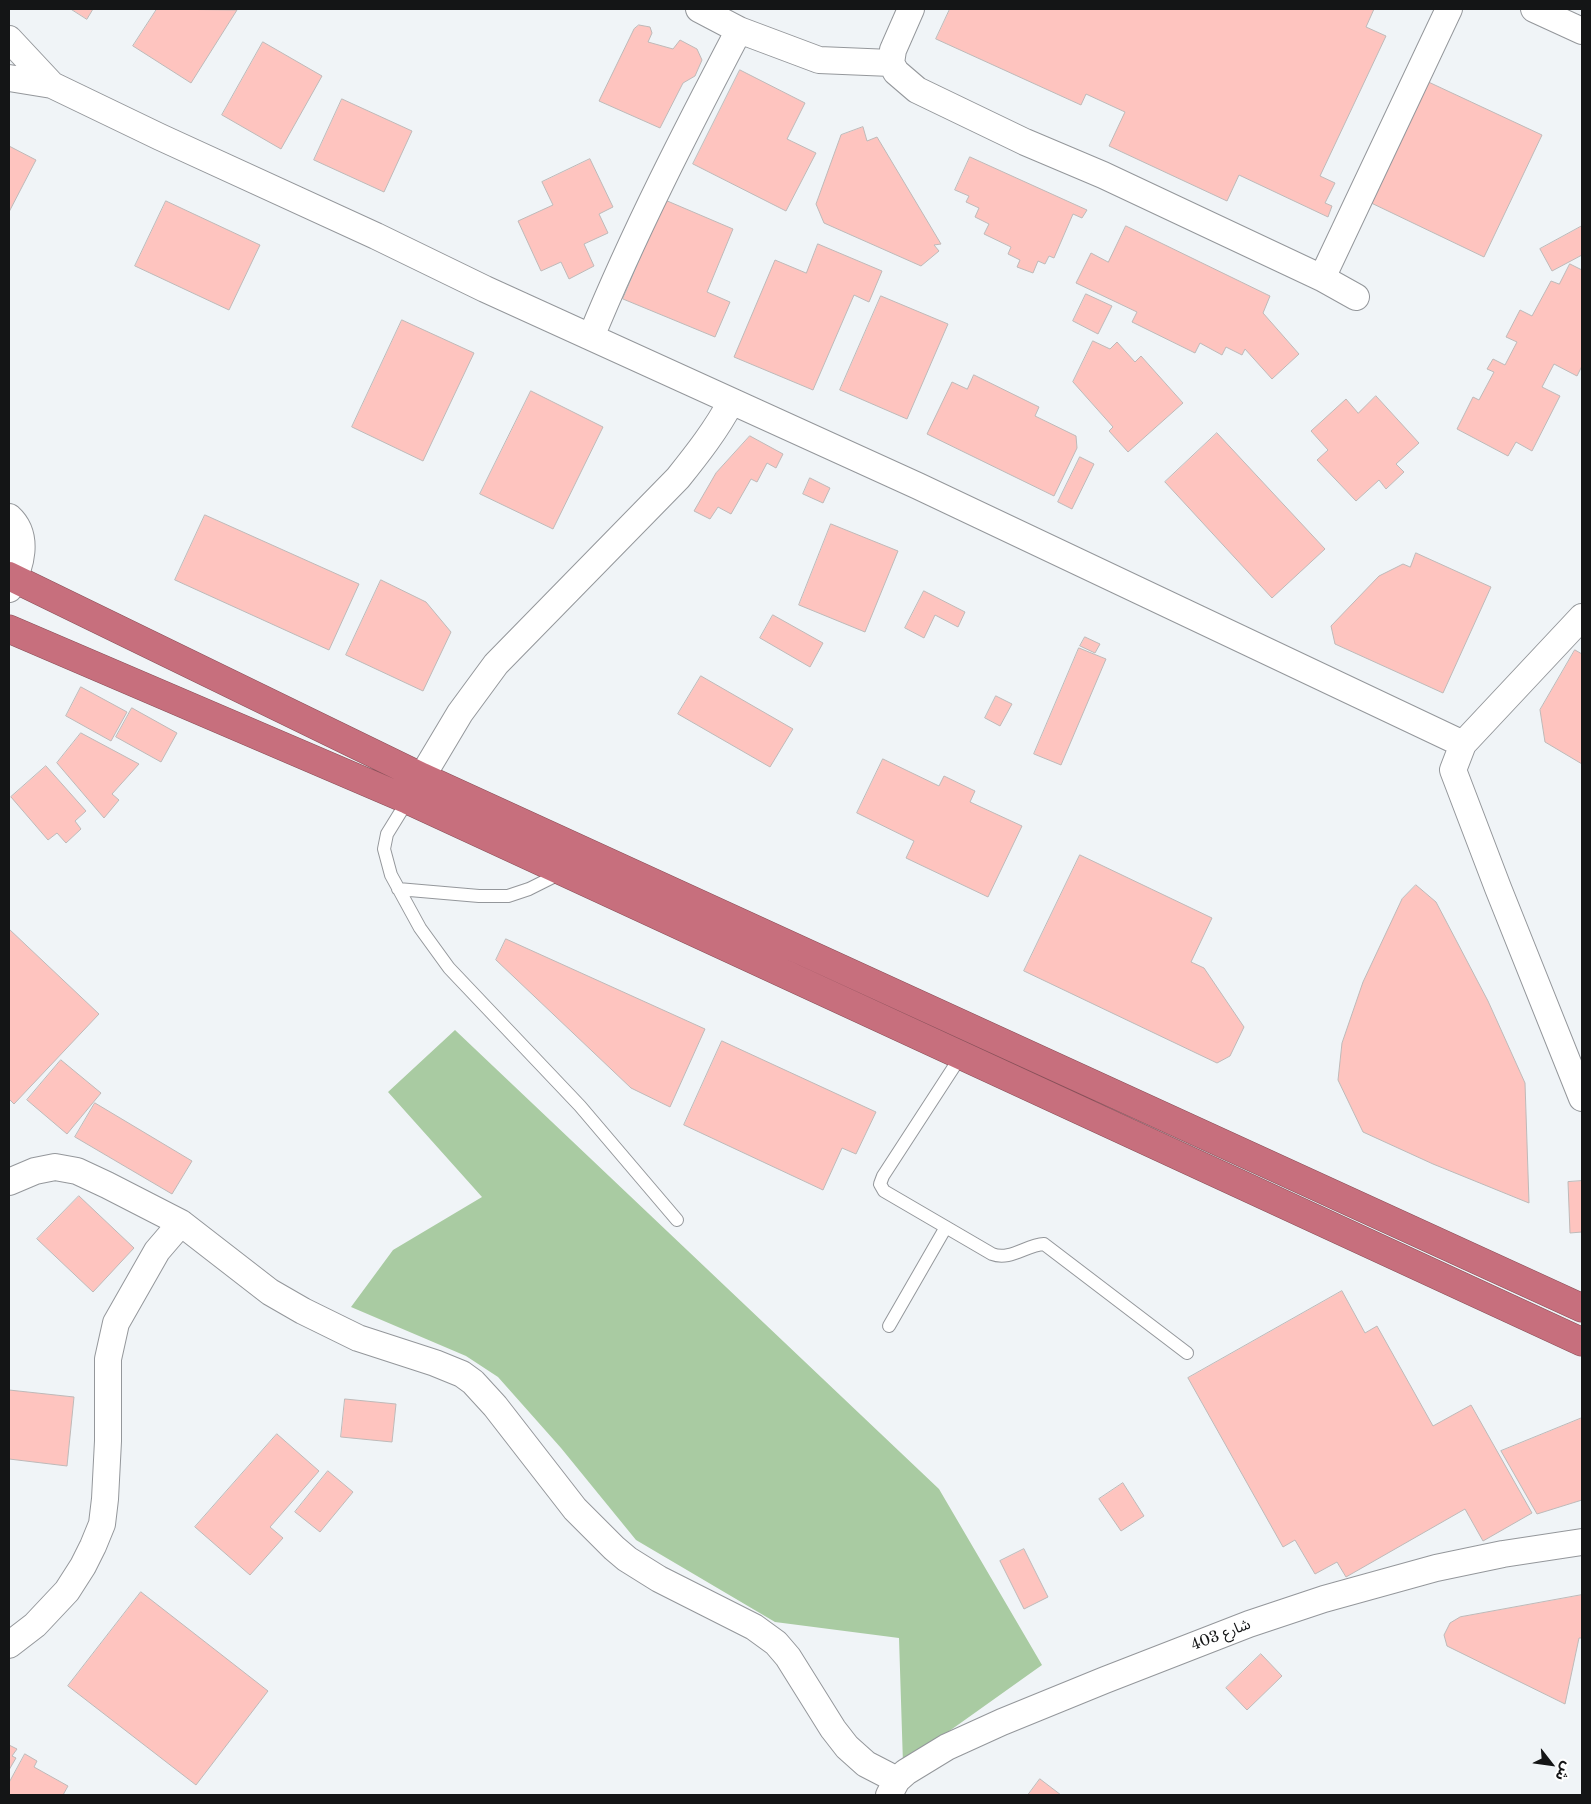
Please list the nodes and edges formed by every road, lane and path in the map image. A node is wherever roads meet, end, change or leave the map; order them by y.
1 (699, 9) edge
2 (911, 9) edge
3 (1449, 9) edge
4 (1534, 9) edge
5 (739, 30) junction
6 (1582, 31) edge
7 (9, 39) edge
8 (891, 63) junction
9 (9, 78) edge
10 (52, 85) junction
11 (1322, 278) junction
12 (1356, 297) dead end
13 (591, 337) junction
14 (731, 402) junction
15 (9, 517) edge
16 (11, 581) edge
17 (1582, 617) edge
18 (9, 629) edge
19 (1463, 744) junction
20 (422, 777) junction
21 (408, 800) junction
22 (563, 872) junction
23 (398, 889) junction
24 (961, 1056) junction
25 (1582, 1098) edge
26 (9, 1182) edge
27 (677, 1220) dead end
28 (182, 1223) junction
29 (946, 1227) junction
30 (1582, 1308) edge
31 (888, 1326) dead end
32 (1582, 1342) edge
33 (1187, 1353) dead end
34 (1582, 1542) edge
35 (9, 1645) edge
36 (893, 1788) edge

1 - 5 street
2 - 8 street
3 - 11 street
4 - 6 street
5 - 8 street
5 - 13 street
7 - 10 street
8 - 11 street
9 - 10 street
10 - 13 street
11 - 12 street
13 - 14 street
14 - 19 street
14 - 20 street
15 - 16 street
16 - 20 highway
17 - 19 street
18 - 21 highway
19 - 25 street
20 - 21 street
20 - 30 highway
21 - 22 highway
21 - 23 lane
22 - 23 lane
22 - 24 highway
23 - 27 lane
24 - 29 lane
24 - 32 highway
26 - 28 street
28 - 35 street
28 - 36 street
29 - 31 lane
29 - 33 lane
34 - 36 street, شارع 403

